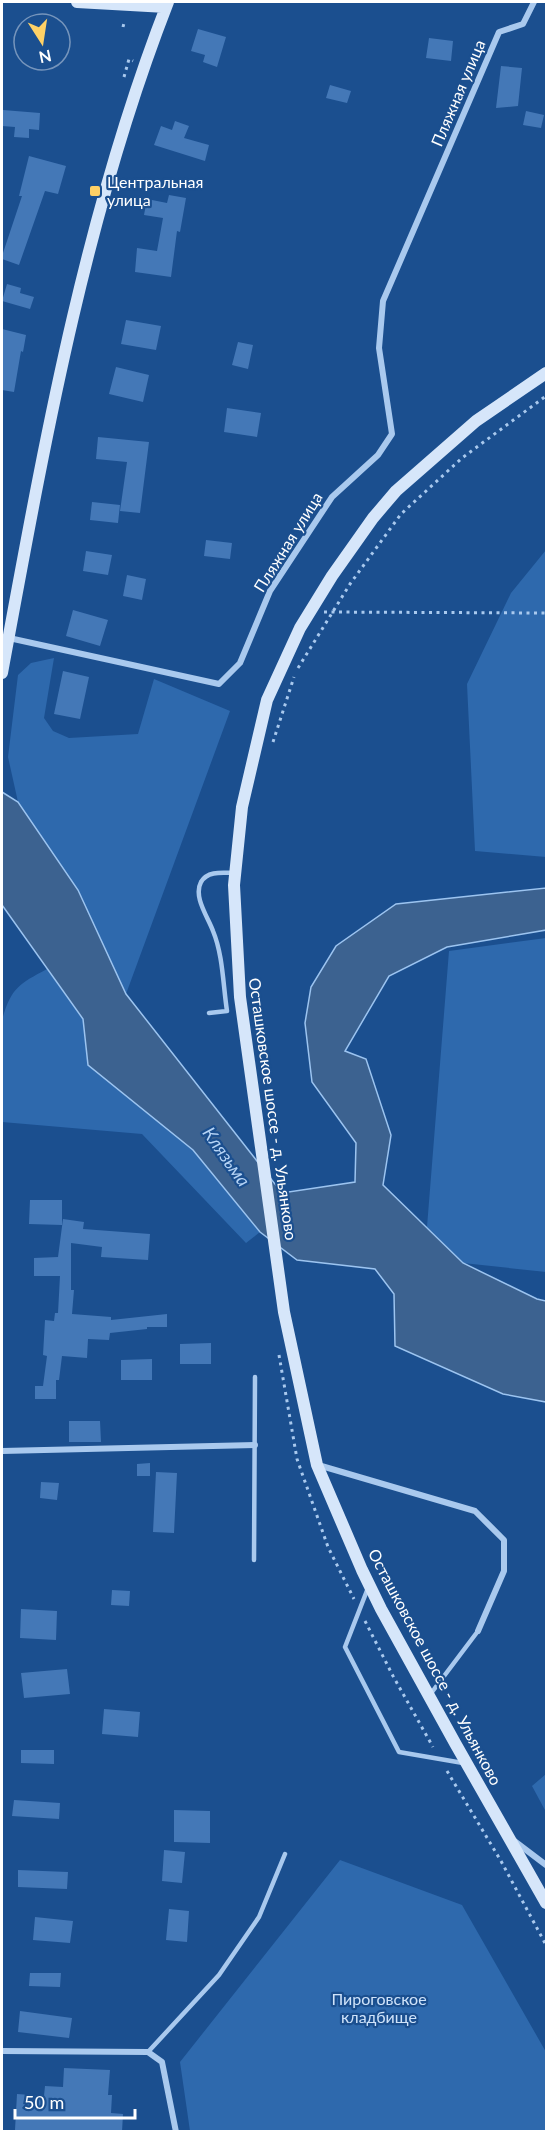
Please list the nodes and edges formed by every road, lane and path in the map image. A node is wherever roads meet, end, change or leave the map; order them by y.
1 (77, 2) edge
2 (534, 2) edge
3 (167, 4) edge
4 (546, 373) edge
5 (546, 396) edge
6 (310, 612) junction
7 (333, 612) junction
8 (546, 613) edge
9 (8, 638) junction
10 (2, 672) edge
11 (270, 750) dead end
12 (235, 873) junction
13 (208, 1013) dead end
14 (255, 1377) dead end
15 (255, 1445) junction
16 (2, 1451) edge
17 (317, 1465) junction
18 (254, 1560) dead end
19 (369, 1585) junction
20 (478, 1631) joint
21 (429, 1696) junction
22 (467, 1763) junction
23 (476, 1819) dead end
24 (508, 1836) junction
25 (285, 1854) dead end
26 (546, 1865) edge
27 (546, 1903) edge
28 (546, 1945) edge
29 (2, 2051) edge
30 (148, 2052) junction
31 (176, 2132) edge

1 - 3 street
2 - 9 street, Пляжная улица
3 - 9 street
4 - 6 street, Осташковское шоссе - д. Ульянково
5 - 7 path
6 - 7 path
6 - 12 street, Осташковское шоссе - д. Ульянково
7 - 8 path
7 - 11 path
9 - 10 street
12 - 13 lane
12 - 17 street, Осташковское шоссе - д. Ульянково
14 - 15 lane
15 - 16 street
15 - 18 lane
17 - 19 street, Осташковское шоссе - д. Ульянково
17 - 20 street
19 - 21 street, Осташковское шоссе - д. Ульянково
19 - 22 lane
20 - 21 lane
21 - 22 street, Осташковское шоссе - д. Ульянково
22 - 24 street, Осташковское шоссе - д. Ульянково
23 - 28 path
24 - 26 street
24 - 27 street, Осташковское шоссе - д. Ульянково
25 - 30 lane
29 - 30 street
30 - 31 street

